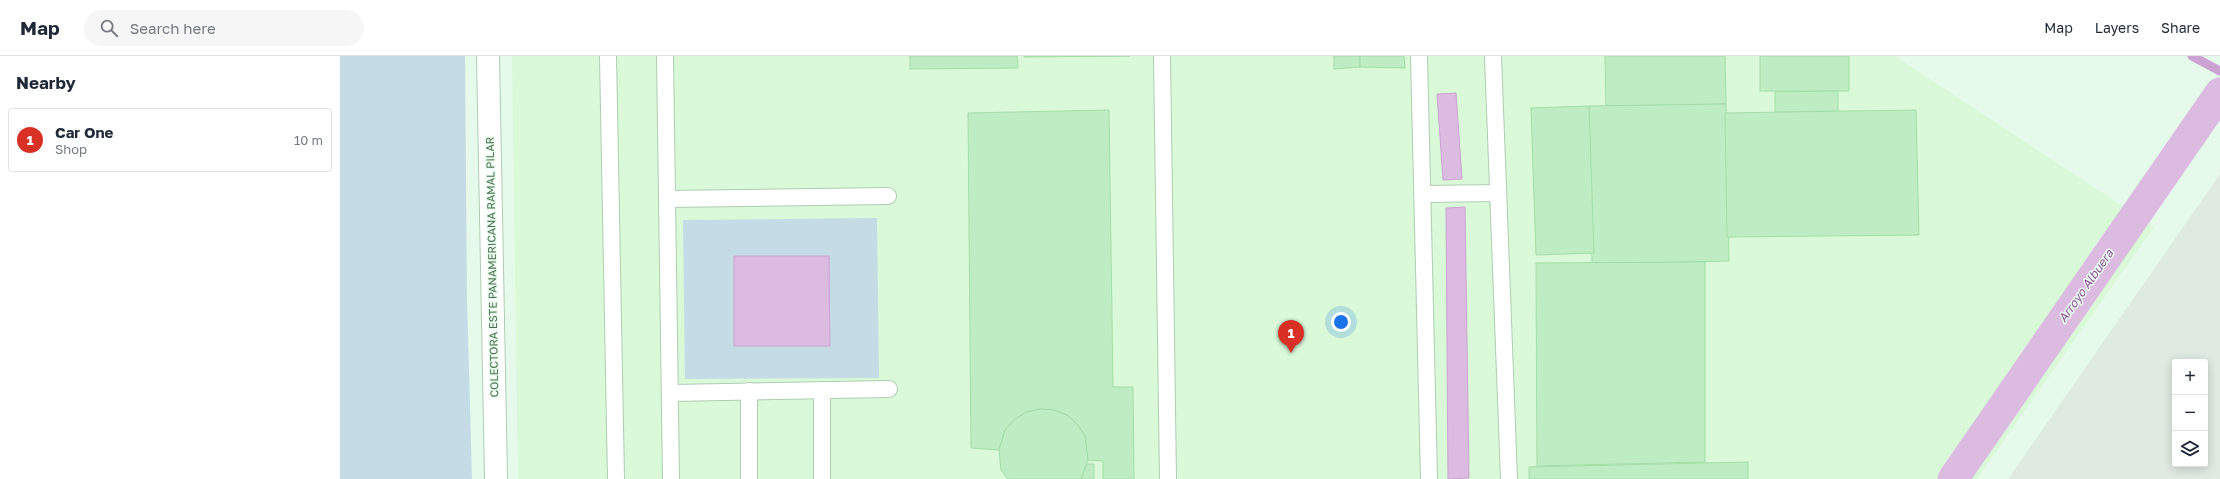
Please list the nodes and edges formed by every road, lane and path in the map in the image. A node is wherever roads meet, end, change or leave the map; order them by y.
1 (488, 56) edge
2 (608, 56) edge
3 (665, 56) edge
4 (1162, 56) edge
5 (1419, 56) edge
6 (1493, 56) edge
7 (1498, 193) junction
8 (1422, 194) junction
9 (888, 196) dead end
10 (667, 199) junction
11 (889, 389) dead end
12 (822, 390) junction
13 (749, 392) junction
14 (671, 393) junction
15 (496, 479) edge
16 (616, 479) edge
17 (670, 479) edge
18 (749, 479) edge
19 (822, 479) edge
20 (1168, 479) edge
21 (1429, 479) edge
22 (1509, 479) edge

1 - 15 street, COLECTORA ESTE PANAMERICANA RAMAL PILAR
2 - 16 lane
3 - 10 lane
4 - 20 lane
5 - 8 lane
6 - 7 lane
7 - 8 lane
7 - 22 lane
8 - 21 lane
9 - 10 lane
10 - 14 lane
11 - 12 lane
12 - 13 lane
12 - 19 lane
13 - 14 lane
13 - 18 lane
14 - 17 lane

